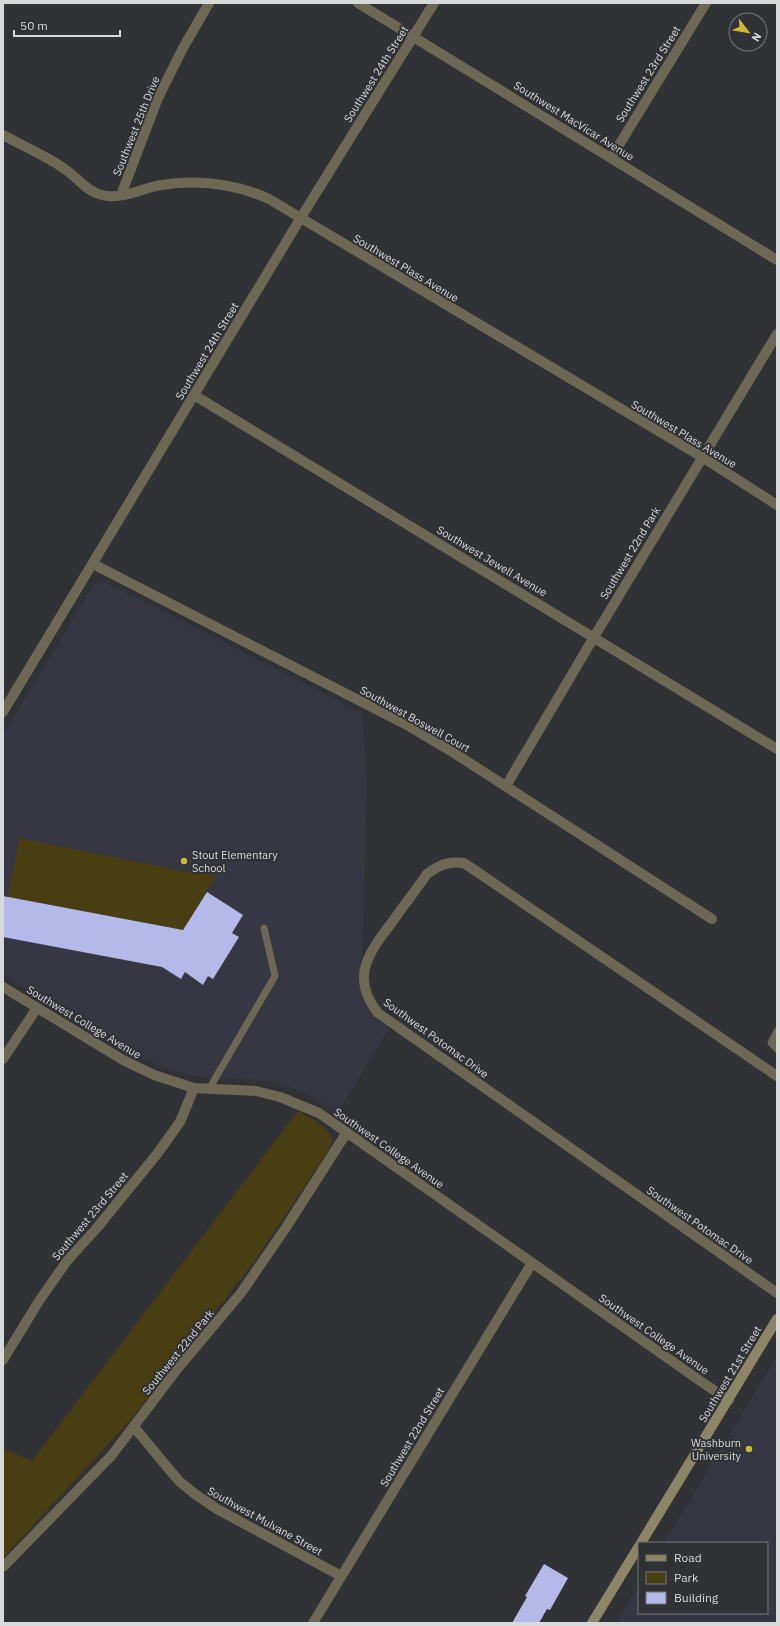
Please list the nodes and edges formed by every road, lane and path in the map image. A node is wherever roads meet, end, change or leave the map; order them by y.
1 (209, 3) edge
2 (358, 3) edge
3 (434, 3) edge
4 (706, 3) edge
5 (414, 37) junction
6 (3, 136) edge
7 (611, 158) junction
8 (121, 195) junction
9 (300, 219) junction
10 (777, 260) edge
11 (777, 334) edge
12 (194, 395) junction
13 (702, 458) junction
14 (777, 505) edge
15 (93, 564) junction
16 (594, 637) junction
17 (3, 712) edge
18 (777, 749) edge
19 (506, 786) junction
20 (712, 918) dead end
21 (264, 928) dead end
22 (3, 987) edge
23 (37, 1008) junction
24 (777, 1032) edge
25 (777, 1049) edge
26 (3, 1059) edge
27 (777, 1076) edge
28 (194, 1088) junction
29 (209, 1089) junction
30 (347, 1132) junction
31 (532, 1263) junction
32 (777, 1293) edge
33 (777, 1319) edge
34 (3, 1360) edge
35 (729, 1400) junction
36 (134, 1427) junction
37 (642, 1542) edge
38 (638, 1548) edge
39 (3, 1567) edge
40 (341, 1576) junction
41 (313, 1623) edge
42 (592, 1623) edge

1 - 8 street, Southwest 25th Drive
2 - 5 street, Southwest MacVicar Avenue
3 - 5 street, Southwest 24th Street
4 - 7 street, Southwest 23rd Street
5 - 7 street, Southwest MacVicar Avenue
5 - 9 street, Southwest 24th Street
6 - 8 street, Southwest Plass Avenue
7 - 10 street, Southwest MacVicar Avenue
8 - 9 street, Southwest Plass Avenue
9 - 12 street, Southwest 24th Street
9 - 13 street, Southwest Plass Avenue
11 - 13 street, Southwest 22nd Park
12 - 15 street, Southwest 24th Street
12 - 16 street, Southwest Jewell Avenue
13 - 14 street, Southwest Plass Avenue
13 - 16 street, Southwest 22nd Park
15 - 17 street, Southwest 24th Street
15 - 19 street, Southwest Boswell Court
16 - 18 street, Southwest Jewell Avenue
16 - 19 street, Southwest 22nd Park
19 - 20 street, Southwest Boswell Court
21 - 29 lane
22 - 23 street, Southwest College Avenue
23 - 26 street
23 - 28 street, Southwest College Avenue
24 - 25 lane
27 - 32 street, Southwest Potomac Drive
28 - 29 street, Southwest College Avenue
28 - 34 street, Southwest 23rd Street
29 - 30 street, Southwest College Avenue
30 - 31 street, Southwest College Avenue
30 - 36 street, Southwest 22nd Park
31 - 35 street, Southwest College Avenue
31 - 40 street, Southwest 22nd Street
33 - 35 main road, Southwest 21st Street
35 - 37 main road, Southwest 21st Street
36 - 39 street, Southwest 22nd Park
36 - 40 street, Southwest Mulvane Street
38 - 42 main road
40 - 41 street, Southwest 22nd Street

